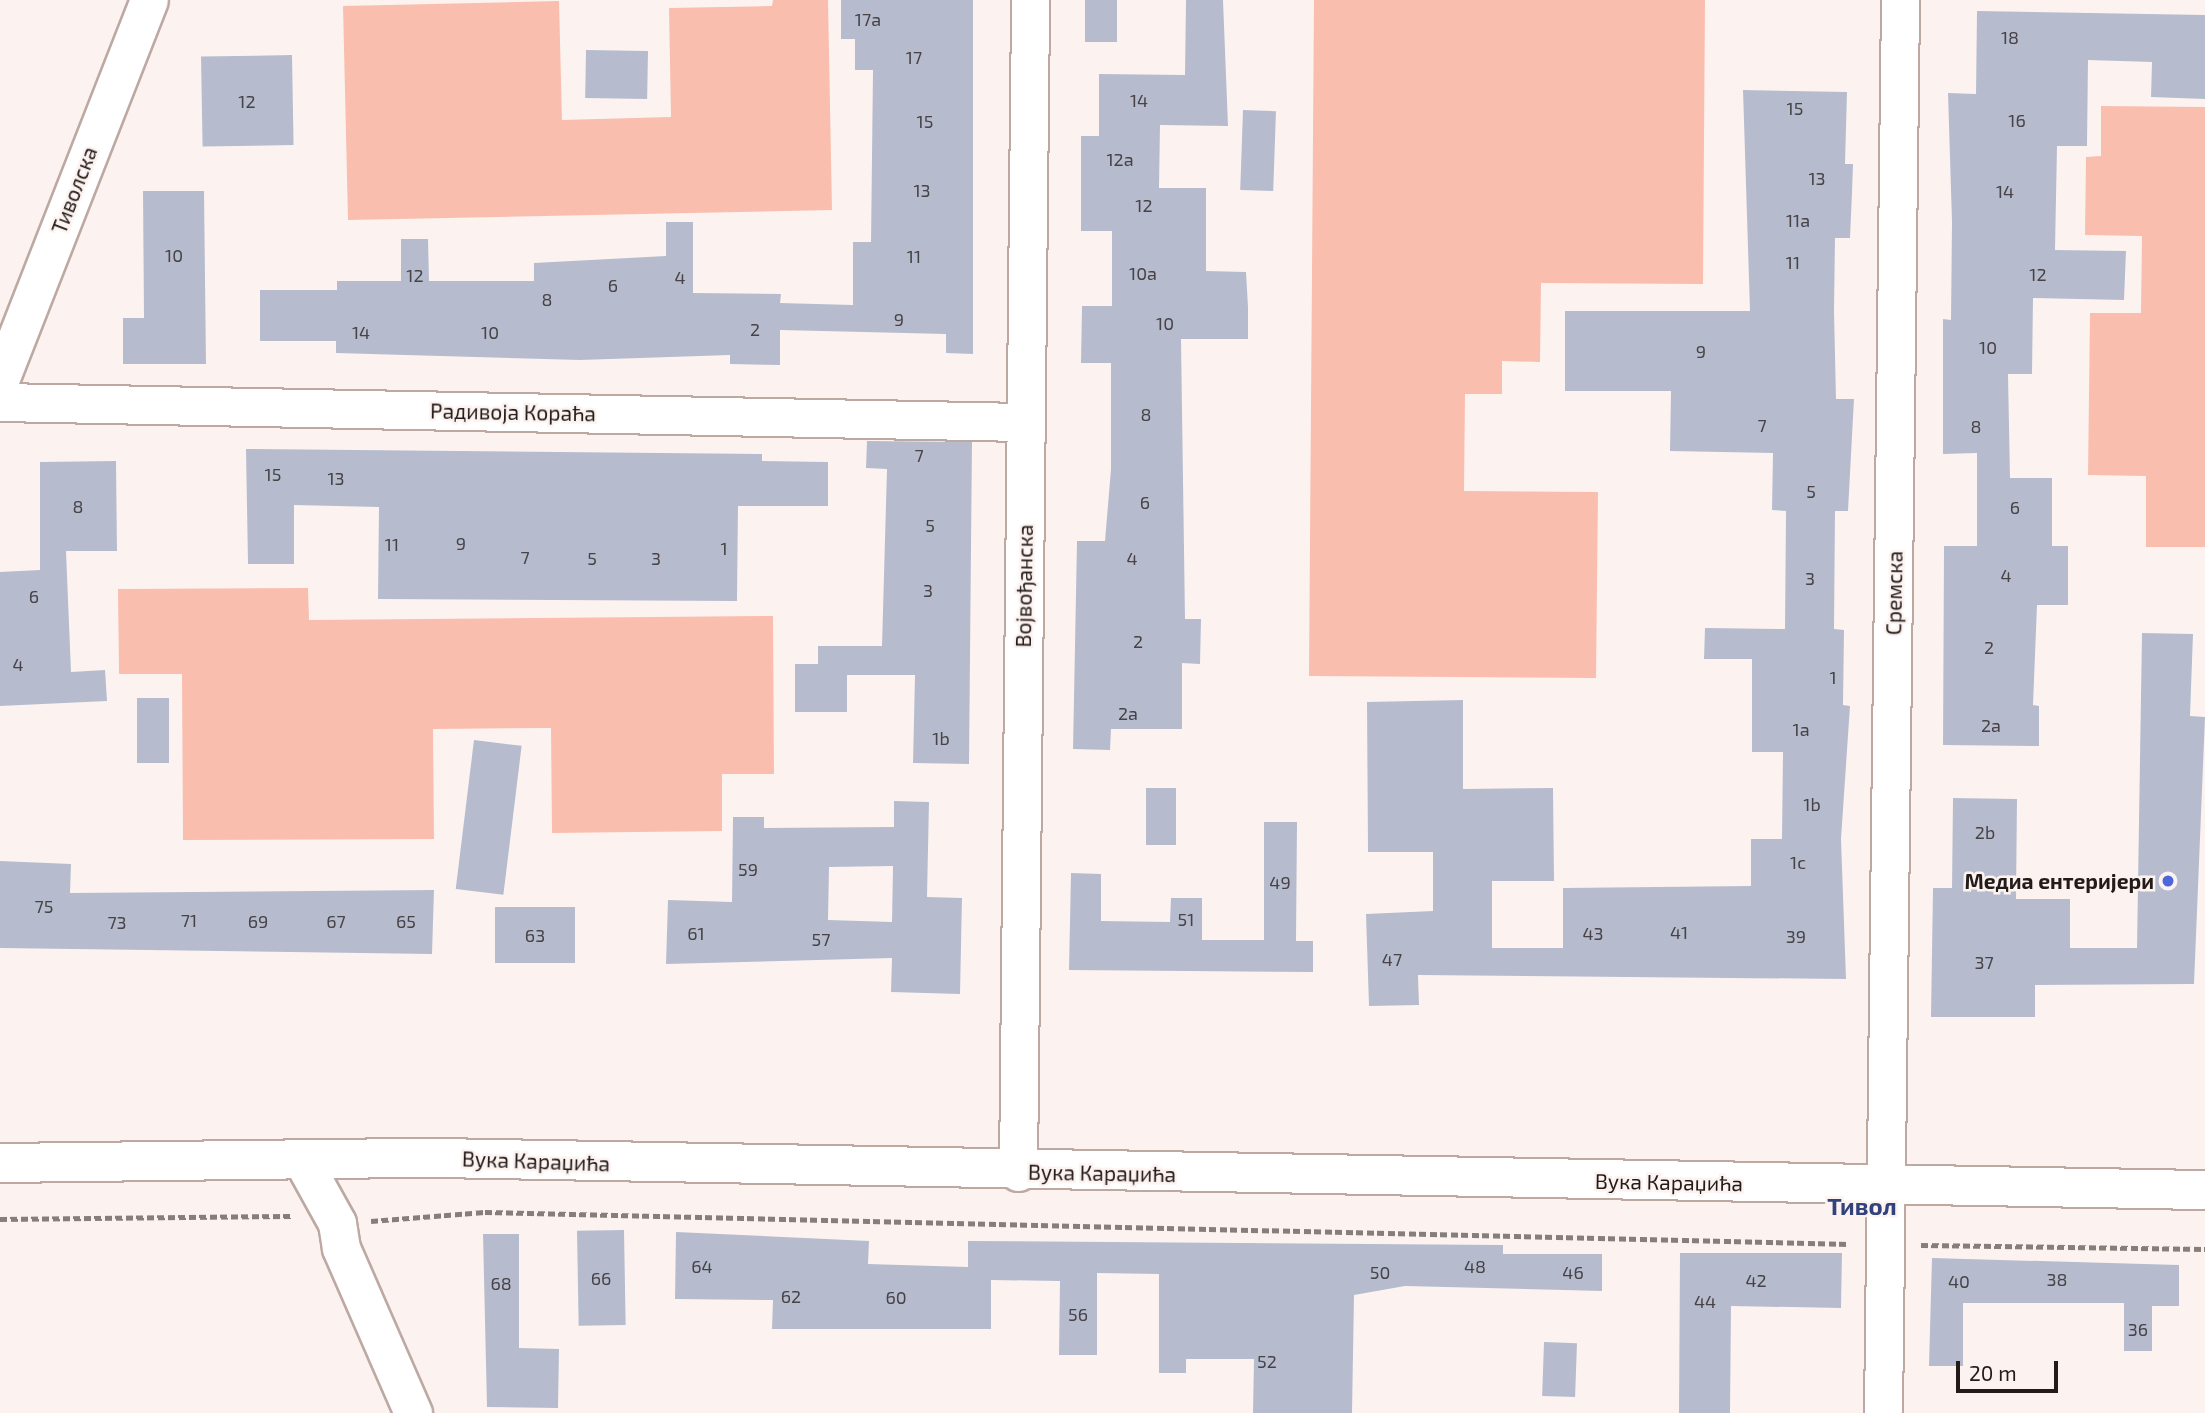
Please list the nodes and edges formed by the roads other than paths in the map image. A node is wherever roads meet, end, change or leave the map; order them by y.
1 (149, 0) edge
2 (1030, 0) edge
3 (1900, 0) edge
4 (0, 380) edge
5 (0, 402) edge
6 (1025, 422) junction
7 (301, 1158) junction
8 (0, 1163) edge
9 (1018, 1172) junction
10 (1887, 1185) junction
11 (2205, 1190) edge
12 (413, 1413) edge
13 (1883, 1413) edge

1 - 4 street, Тиволска
2 - 6 street, Војвођанска
3 - 10 street, Сремска
5 - 6 street, Радивоја Кораћа
6 - 9 street, Војвођанска
7 - 8 main road, Вука Караџића
7 - 9 main road, Вука Караџића
7 - 12 street
9 - 10 main road, Вука Караџића
10 - 11 main road, Вука Караџића
10 - 13 street, Сремска

